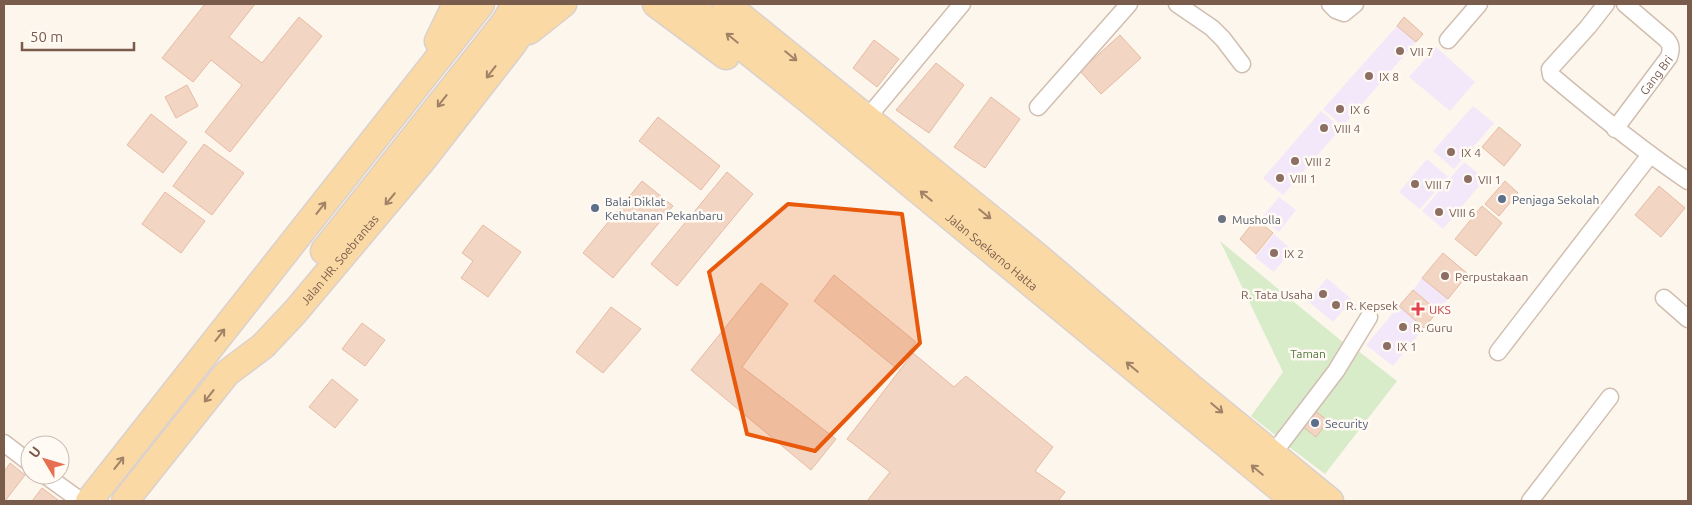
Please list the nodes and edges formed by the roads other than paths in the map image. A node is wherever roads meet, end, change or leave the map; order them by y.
1 (456, 4) edge
2 (481, 4) edge
3 (539, 4) edge
4 (563, 4) edge
5 (656, 4) edge
6 (688, 4) edge
7 (726, 4) edge
8 (962, 4) edge
9 (1129, 4) edge
10 (1177, 4) edge
11 (1330, 4) edge
12 (1355, 4) edge
13 (1479, 4) edge
14 (1606, 4) edge
15 (1625, 4) edge
16 (511, 23) edge
17 (1448, 40) dead end
18 (1242, 64) dead end
19 (419, 83) junction
20 (810, 101) junction
21 (1038, 107) dead end
22 (868, 117) junction
23 (1615, 129) junction
24 (1650, 155) junction
25 (1688, 181) edge
26 (1664, 298) dead end
27 (1369, 317) dead end
28 (1688, 319) edge
29 (1498, 352) dead end
30 (1610, 396) dead end
31 (1187, 398) junction
32 (4, 443) edge
33 (20, 455) edge
34 (1272, 455) junction
35 (59, 485) edge
36 (81, 501) edge
37 (89, 501) edge
38 (125, 501) edge
39 (1294, 501) edge
40 (1330, 501) edge
41 (1530, 501) edge

1 - 19 main road
2 - 19 main road
3 - 16 main road, Jalan HR. Soebrantas
4 - 16 main road
5 - 20 main road
20 -> 6 main road, Jalan Soekarno Hatta
7 -> 22 main road, Jalan Soekarno Hatta
8 - 22 street
9 - 21 street
10 - 18 street
11 - 12 street
13 - 17 street
14 - 23 street
15 - 23 street, Gang Bri
16 -> 38 main road, Jalan HR. Soebrantas
37 -> 19 main road
31 -> 20 main road, Jalan Soekarno Hatta
22 -> 31 main road, Jalan Soekarno Hatta
23 - 24 street
24 - 25 street
24 - 29 street
26 - 28 street
27 - 34 street
30 - 41 street
31 -> 34 main road, Jalan Soekarno Hatta
39 -> 31 main road, Jalan Soekarno Hatta
32 - 33 street
34 - 40 main road, Jalan Soekarno Hatta
35 - 36 street

